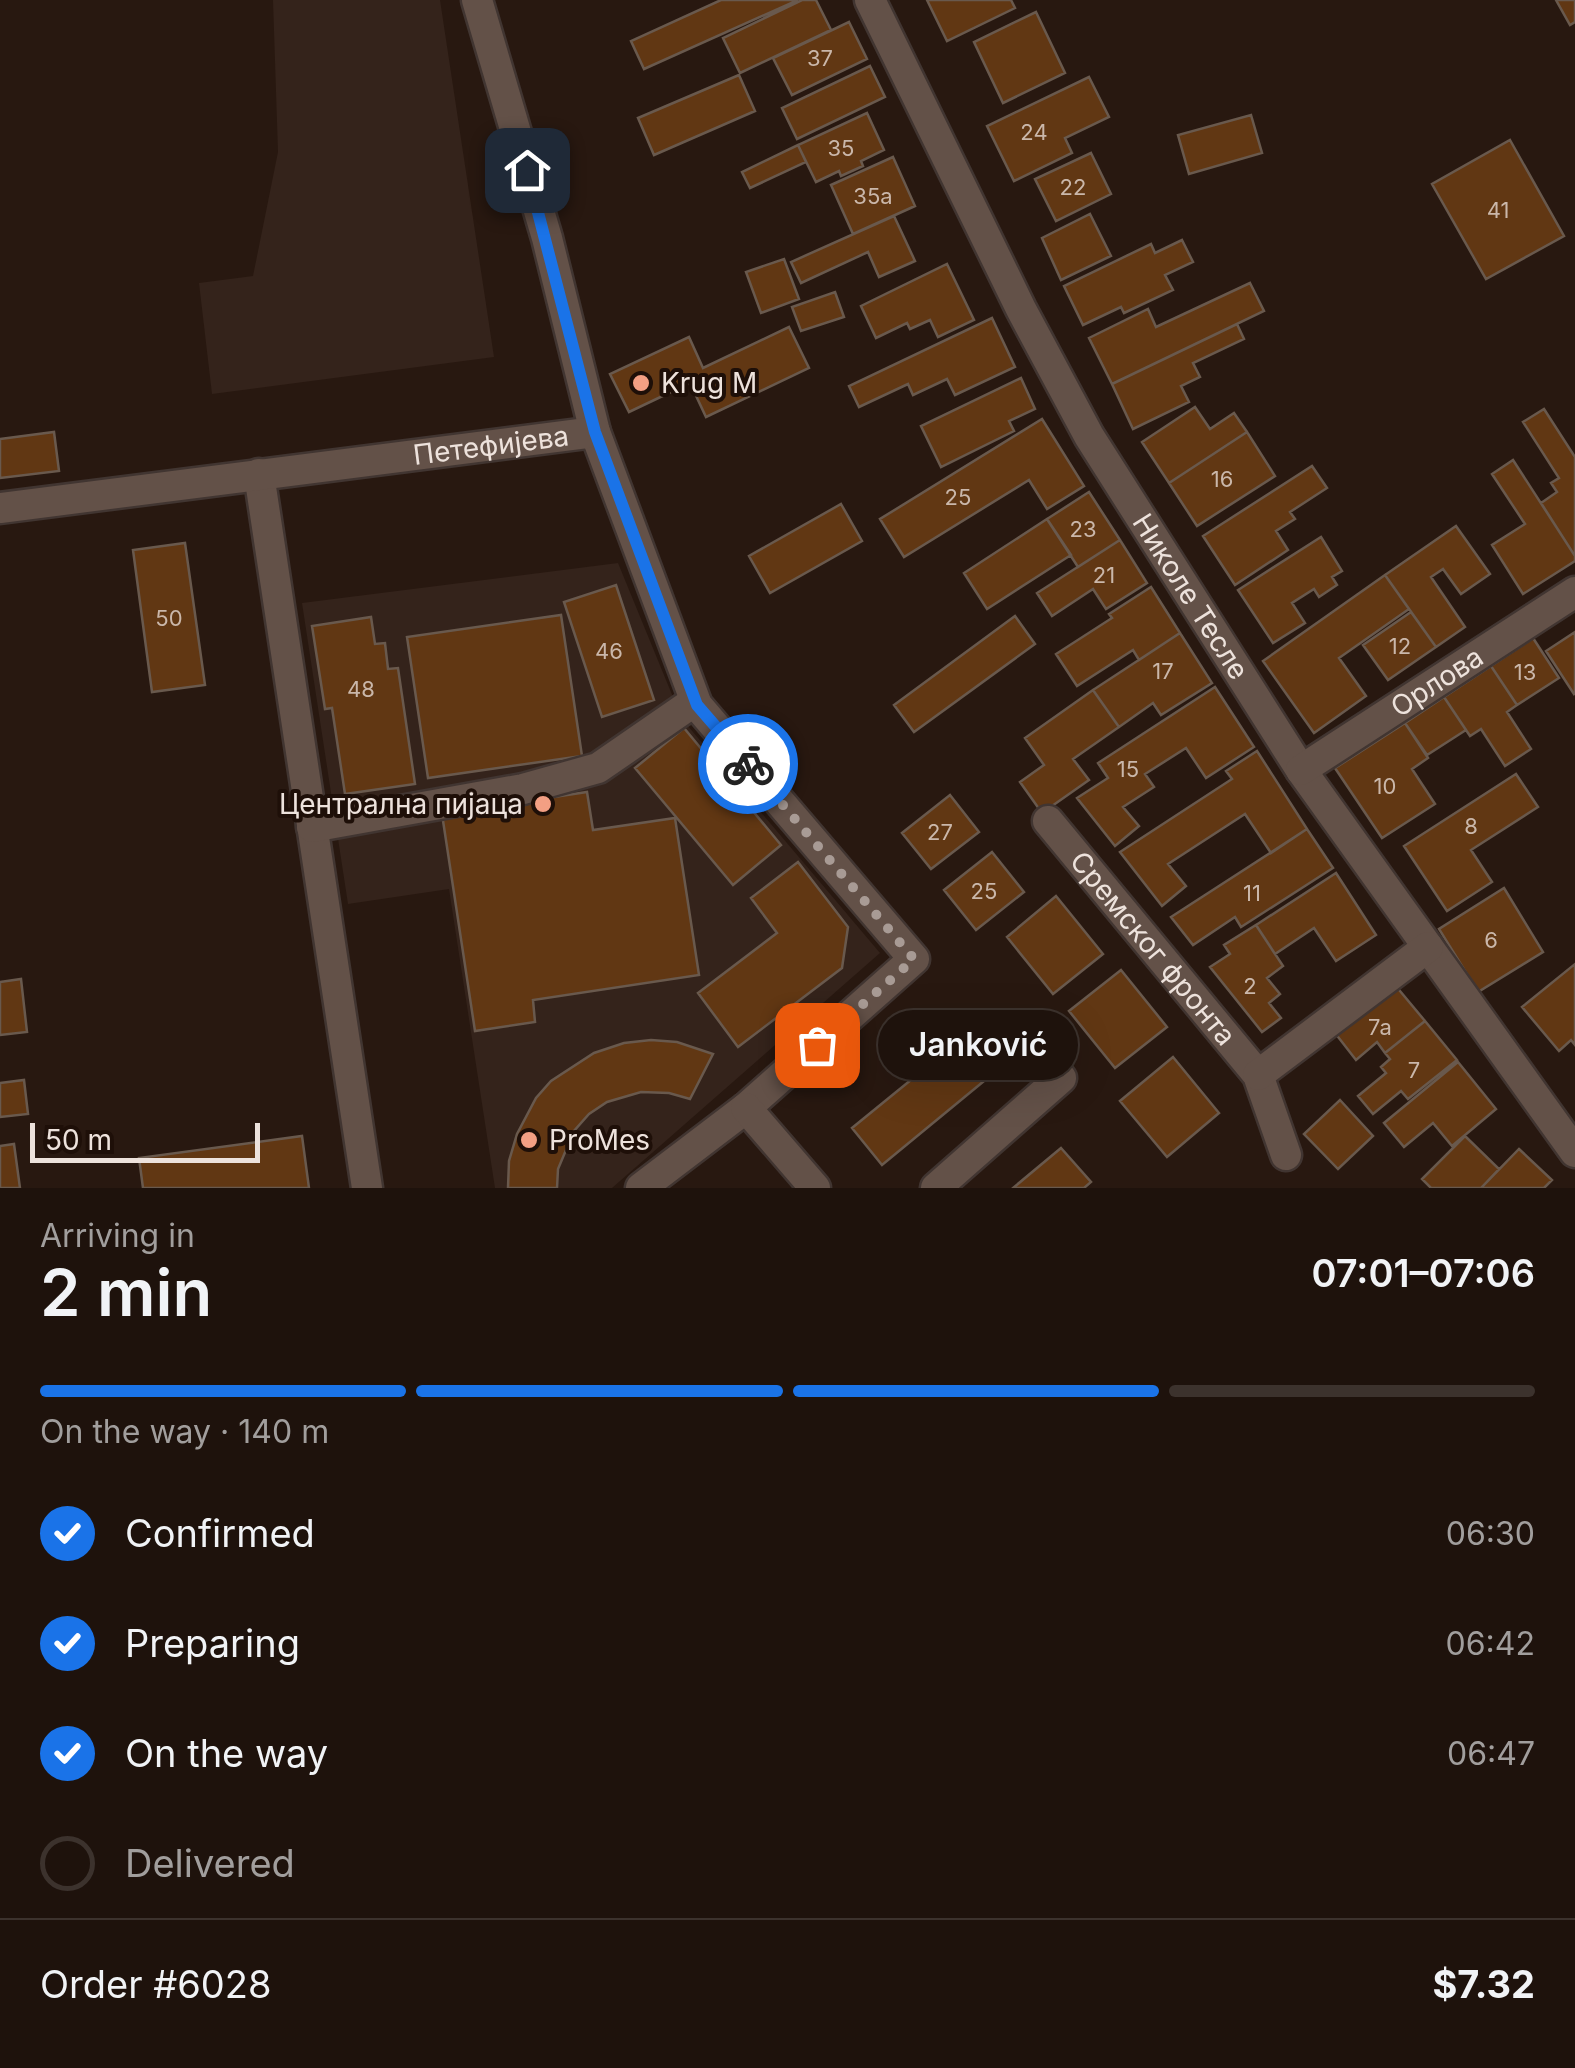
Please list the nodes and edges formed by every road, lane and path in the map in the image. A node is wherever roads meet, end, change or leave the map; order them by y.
1 (477, 0) edge
2 (870, 0) edge
3 (595, 432) junction
4 (259, 474) junction
5 (0, 508) edge
6 (1575, 592) edge
7 (696, 700) junction
8 (1301, 770) junction
9 (1048, 821) dead end
10 (312, 827) junction
11 (1428, 947) junction
12 (1258, 1075) junction
13 (1061, 1078) dead end
14 (746, 1108) junction
15 (1575, 1152) edge
16 (1286, 1155) dead end
17 (367, 1188) edge
18 (641, 1188) edge
19 (814, 1188) edge
20 (936, 1188) edge

1 - 3 street
2 - 8 street, Николе Тесле
3 - 4 street, Петефијева
3 - 7 street, Петефијева
4 - 5 street, Петефијева
4 - 10 street
6 - 8 street, Орлова
7 - 10 street
7 - 14 street, Петефијева
8 - 11 street, Николе Тесле
9 - 12 street, Сремског фронта
10 - 17 street
11 - 12 street
11 - 15 street, Николе Тесле
12 - 16 street, Сремског фронта
13 - 20 street
14 - 18 street, Петефијева
14 - 19 street

